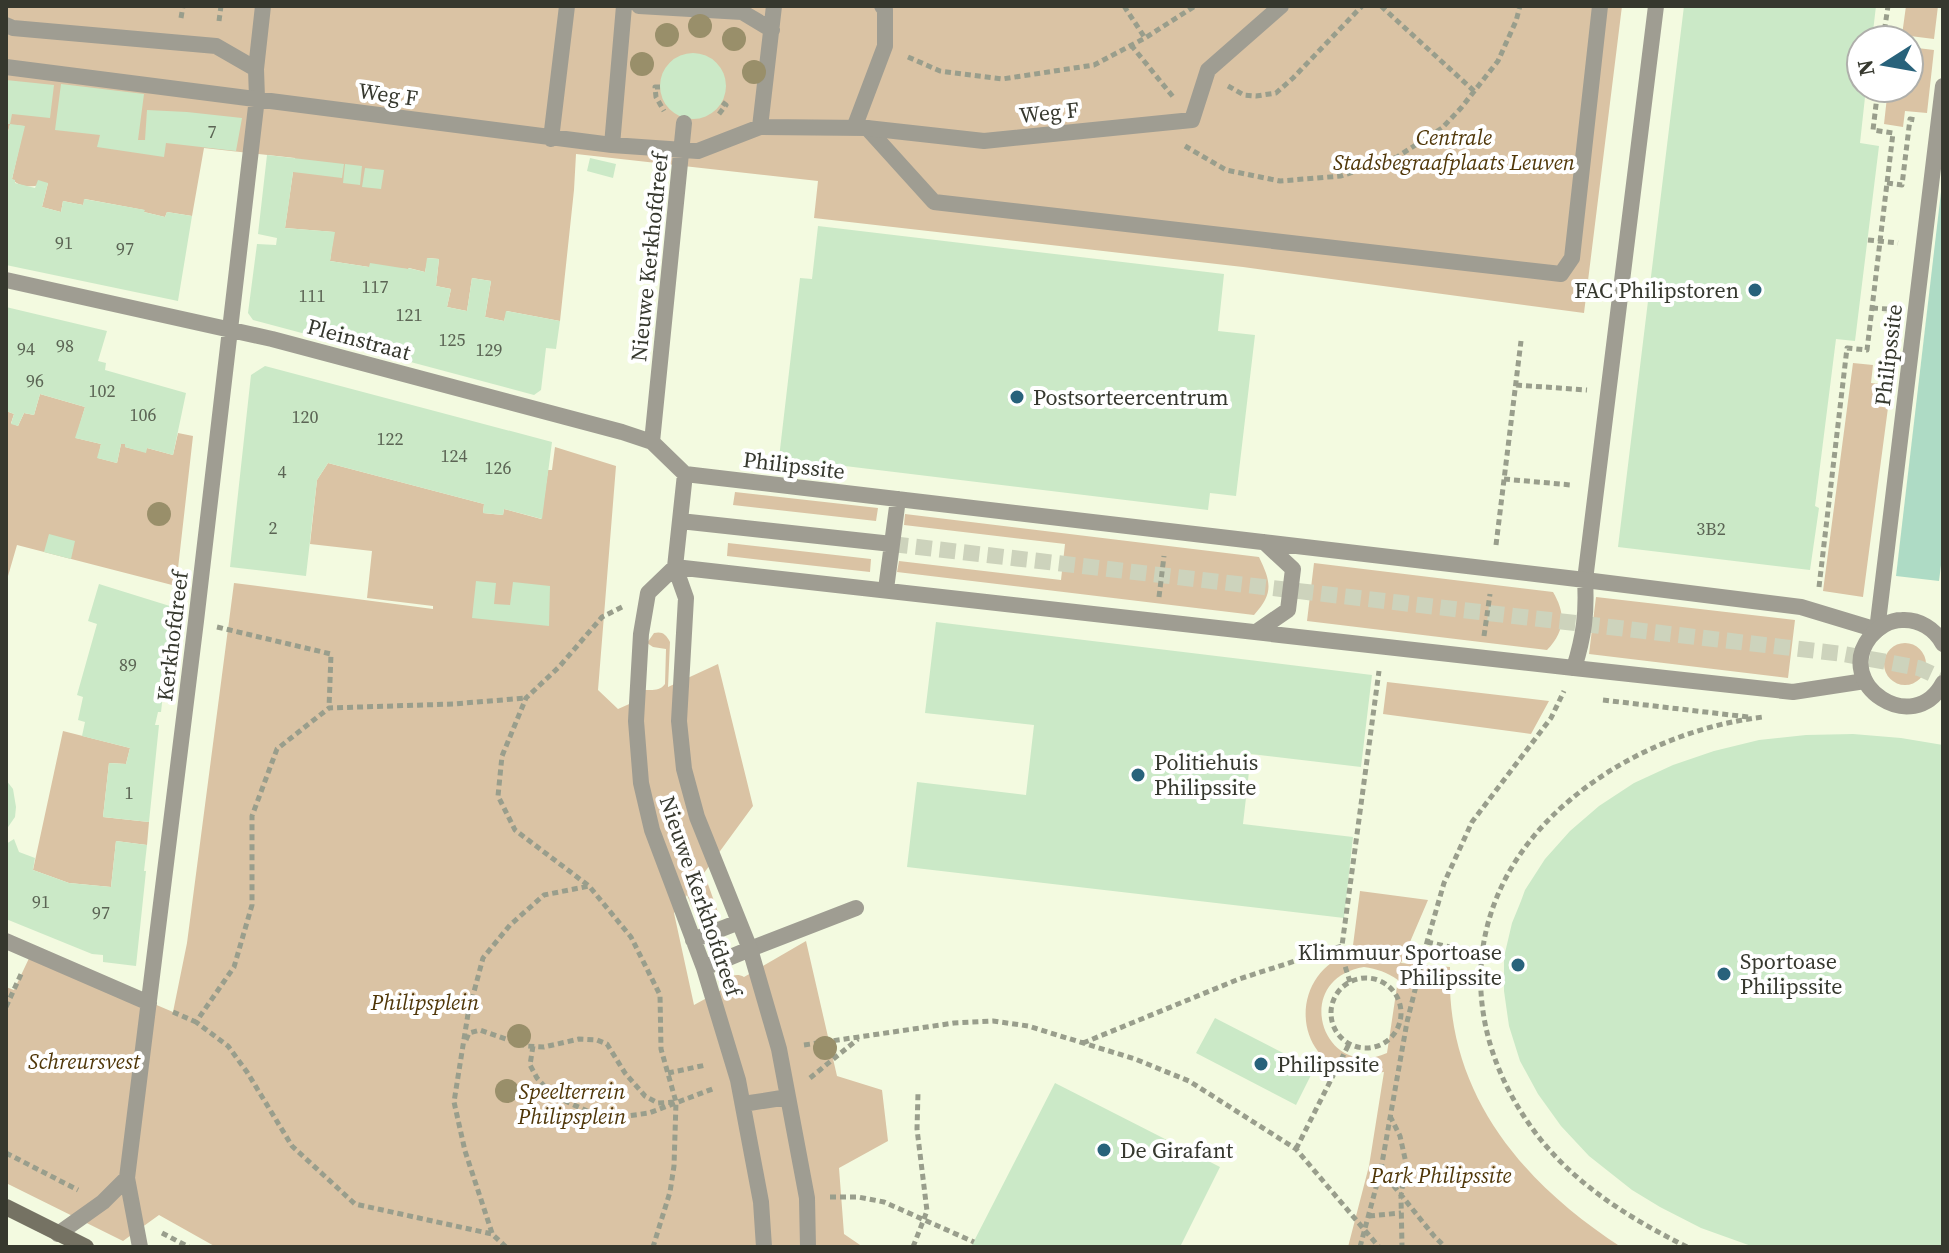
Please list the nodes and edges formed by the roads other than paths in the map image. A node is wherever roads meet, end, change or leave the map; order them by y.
1 (263, 6) edge
2 (567, 6) edge
3 (624, 6) edge
4 (639, 6) edge
5 (774, 6) edge
6 (882, 6) edge
7 (1281, 6) edge
8 (1600, 6) edge
9 (1656, 6) edge
10 (6, 25) edge
11 (772, 30) junction
12 (6, 67) edge
13 (256, 69) junction
14 (1943, 86) edge
15 (257, 98) junction
16 (684, 123) dead end
17 (760, 127) junction
18 (860, 128) junction
19 (551, 139) junction
20 (612, 145) junction
21 (682, 150) junction
22 (6, 280) edge
23 (230, 329) junction
24 (652, 442) junction
25 (685, 474) junction
26 (898, 499) junction
27 (680, 521) junction
28 (1264, 542) junction
29 (892, 544) junction
30 (675, 567) junction
31 (1585, 580) junction
32 (886, 589) junction
33 (1877, 630) junction
34 (1256, 632) junction
35 (1943, 641) edge
36 (1574, 668) junction
37 (1865, 681) junction
38 (1943, 683) edge
39 (856, 908) dead end
40 (739, 922) junction
41 (693, 940) junction
42 (6, 941) edge
43 (750, 949) junction
44 (704, 968) junction
45 (149, 1003) junction
46 (788, 1097) junction
47 (743, 1104) junction
48 (127, 1178) junction
49 (6, 1207) edge
50 (58, 1234) junction
51 (86, 1247) edge
52 (140, 1247) edge
53 (764, 1247) edge
54 (808, 1247) edge

1 - 13 street, Kerkhofdreef
2 - 19 street
3 - 20 street
4 - 11 street
5 - 11 street
6 - 18 street
7 - 18 street, Weg F
8 - 18 street
9 - 31 street
10 - 13 street
11 - 17 street
12 - 15 street, Weg F
13 - 15 street, Kerkhofdreef
14 - 33 street, Philipssite
15 - 19 street, Weg F
15 - 23 street, Kerkhofdreef
16 - 21 street, Nieuwe Kerkhofdreef
17 - 18 street, Weg F
17 - 21 street, Weg F
19 - 20 street, Weg F
20 - 21 street, Weg F
21 - 24 street, Nieuwe Kerkhofdreef
22 - 23 street, Pleinstraat
23 - 24 street, Pleinstraat
23 - 45 street, Kerkhofdreef
24 - 25 street, Pleinstraat
25 - 26 street, Philipssite
25 - 27 street, Nieuwe Kerkhofdreef
26 - 28 street, Philipssite
26 - 29 street
27 - 29 street
27 - 30 street, Nieuwe Kerkhofdreef
28 - 31 street, Philipssite
28 - 34 street
29 - 32 street
30 - 32 street
30 - 40 street, Nieuwe Kerkhofdreef
30 - 41 street, Nieuwe Kerkhofdreef
31 - 33 street, Philipssite
31 - 36 street
32 - 34 street
33 - 35 street
33 - 37 street, Philipssite
34 - 36 street
36 - 37 street
37 - 38 street
39 - 43 street
40 - 41 street
40 - 43 street, Nieuwe Kerkhofdreef
41 - 44 street, Nieuwe Kerkhofdreef
42 - 45 street
43 - 44 street
43 - 46 street, Nieuwe Kerkhofdreef
44 - 47 street, Nieuwe Kerkhofdreef
45 - 48 street, Kerkhofdreef
46 - 47 street
46 - 54 street, Nieuwe Kerkhofdreef
47 - 53 street, Nieuwe Kerkhofdreef
48 - 50 street
48 - 52 street, Kerkhofdreef
49 - 50 main road
50 - 51 main road

